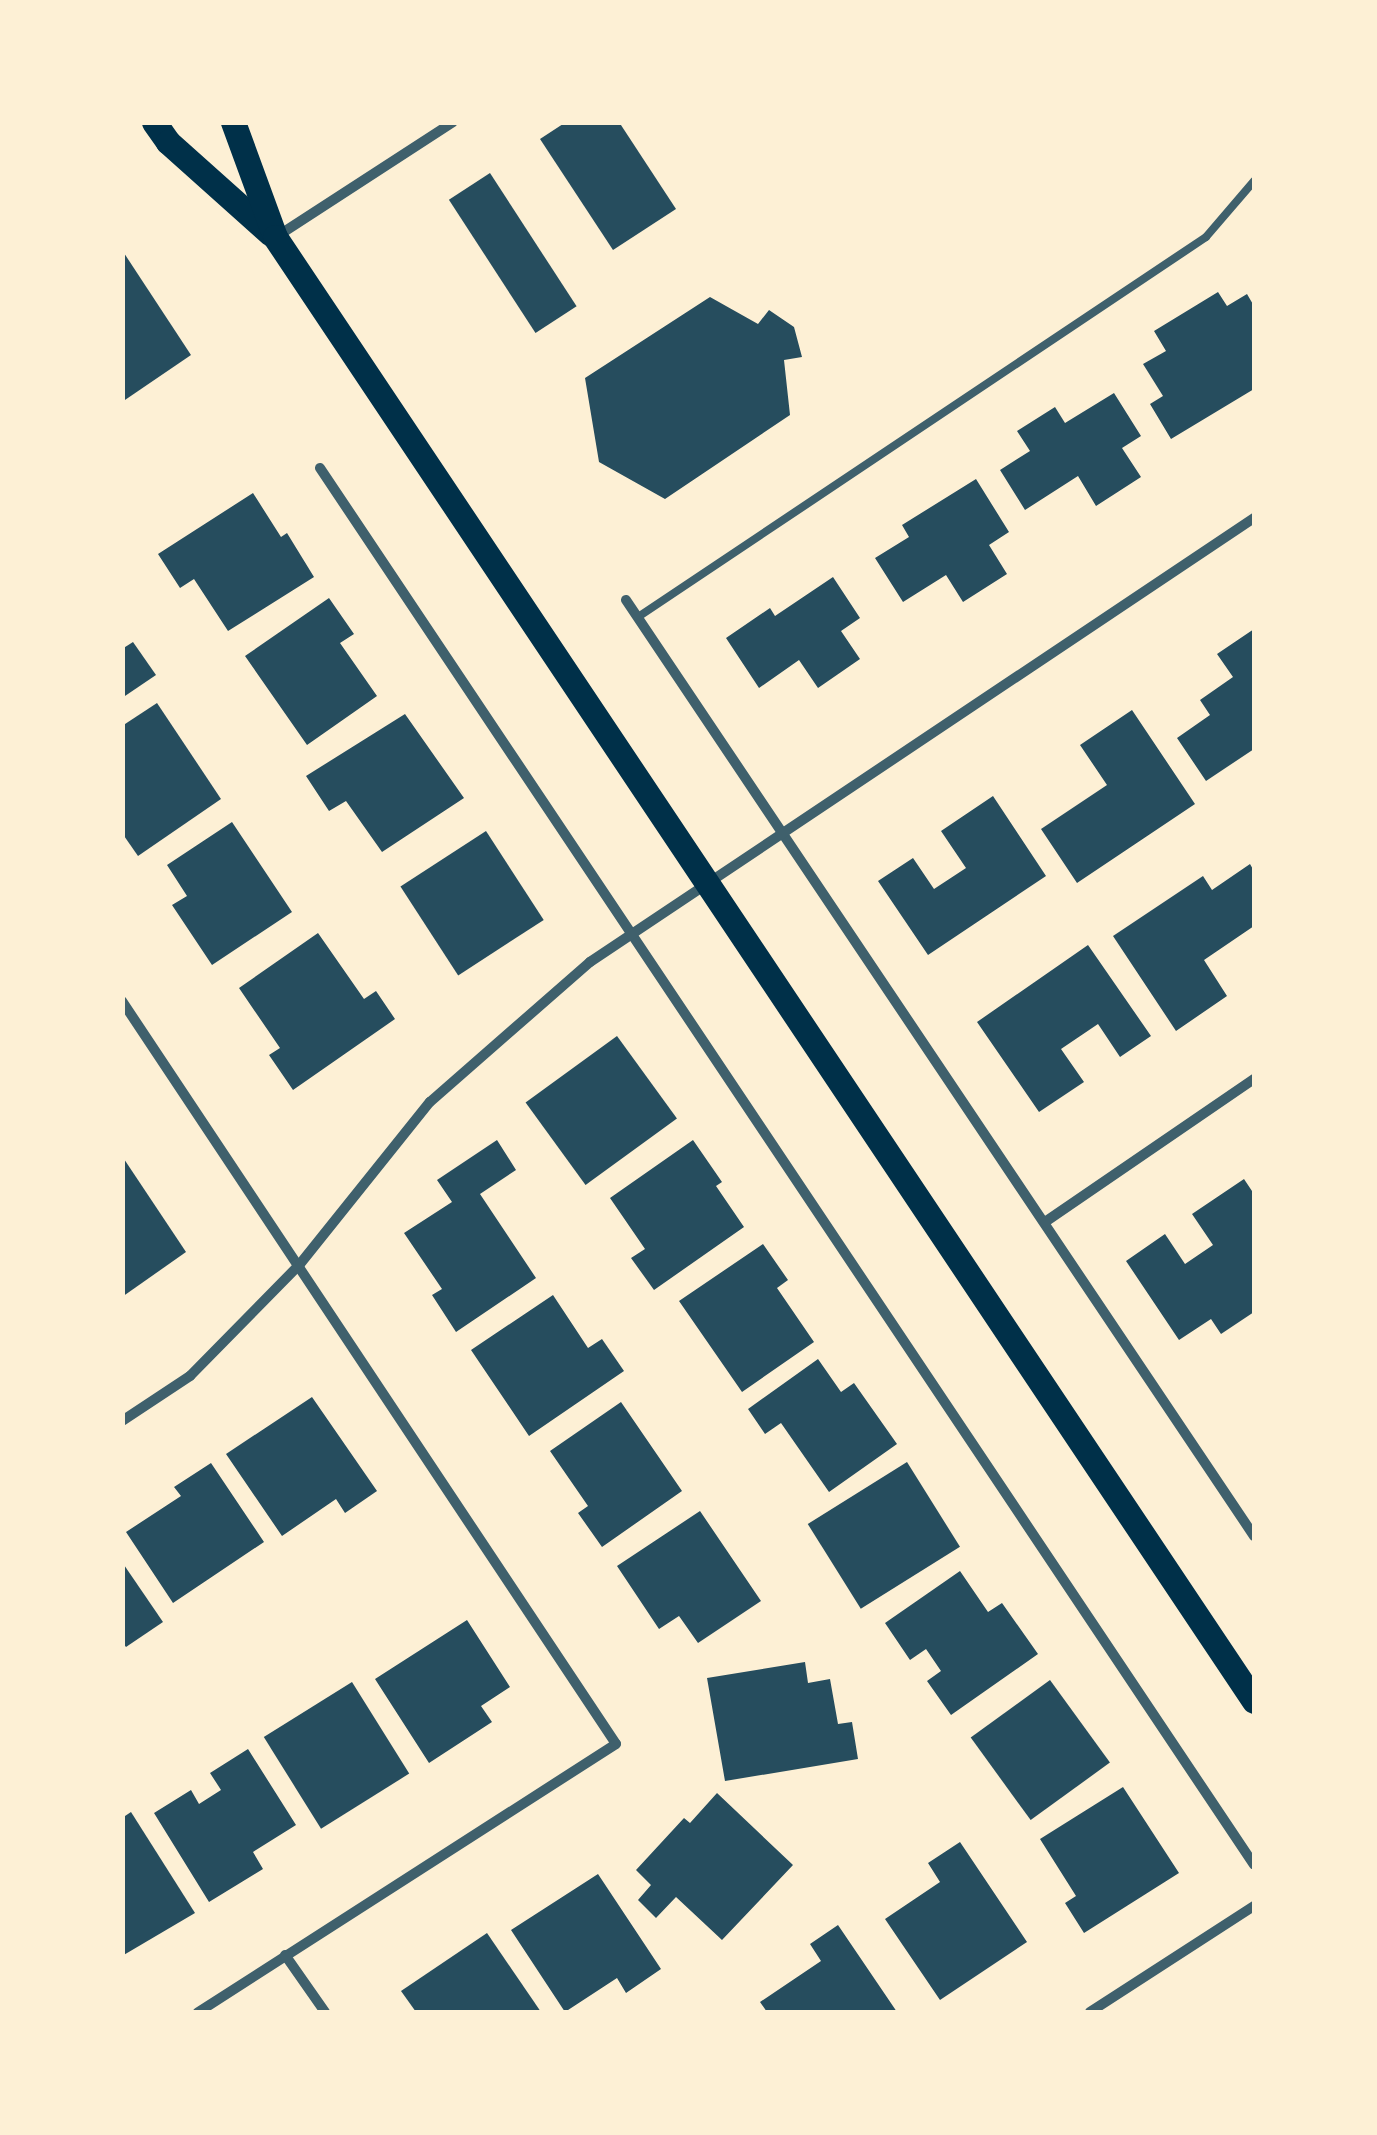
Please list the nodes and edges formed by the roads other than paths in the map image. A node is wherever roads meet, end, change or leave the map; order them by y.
1 (154, 122) edge
2 (233, 122) edge
3 (452, 122) edge
4 (1254, 181) edge
5 (275, 237) junction
6 (320, 468) dead end
7 (1254, 518) edge
8 (626, 600) dead end
9 (638, 617) junction
10 (781, 831) junction
11 (706, 882) junction
12 (630, 934) junction
13 (122, 1001) edge
14 (1254, 1078) edge
15 (1046, 1222) junction
16 (300, 1264) junction
17 (122, 1420) edge
18 (1254, 1536) edge
19 (1254, 1701) edge
20 (1254, 1865) edge
21 (1254, 1906) edge
22 (285, 1955) junction
23 (198, 2012) edge
24 (325, 2012) edge
25 (1090, 2012) edge

1 - 5 main road
2 - 5 main road
3 - 5 street
4 - 9 lane
5 - 11 main road
6 - 12 street
7 - 10 street
8 - 9 street
9 - 10 street
10 - 11 street
10 - 15 street
11 - 12 street
11 - 19 main road
12 - 16 street
12 - 20 street
13 - 16 street
14 - 15 street
15 - 18 street
16 - 17 street
16 - 22 street
21 - 25 street
22 - 23 street
22 - 24 street

